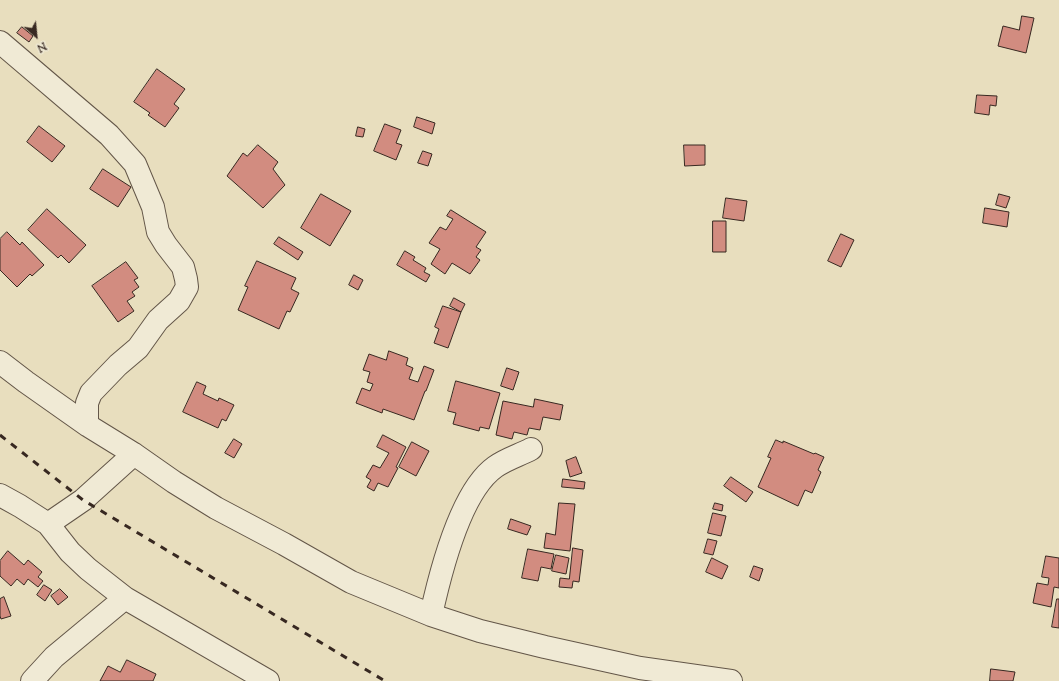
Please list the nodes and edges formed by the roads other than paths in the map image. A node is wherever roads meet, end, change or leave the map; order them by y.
1 (0, 42) edge
2 (0, 362) edge
3 (87, 425) junction
4 (531, 449) dead end
5 (134, 454) junction
6 (0, 495) edge
7 (48, 524) junction
8 (125, 598) junction
9 (430, 615) junction
10 (638, 674) edge
11 (32, 681) edge
12 (268, 681) edge
13 (731, 681) edge

1 - 3 street
2 - 3 street
3 - 5 street
4 - 9 street
5 - 7 street
5 - 9 street
6 - 7 street
7 - 8 street
8 - 11 street
8 - 12 street
9 - 10 street
10 - 13 street

